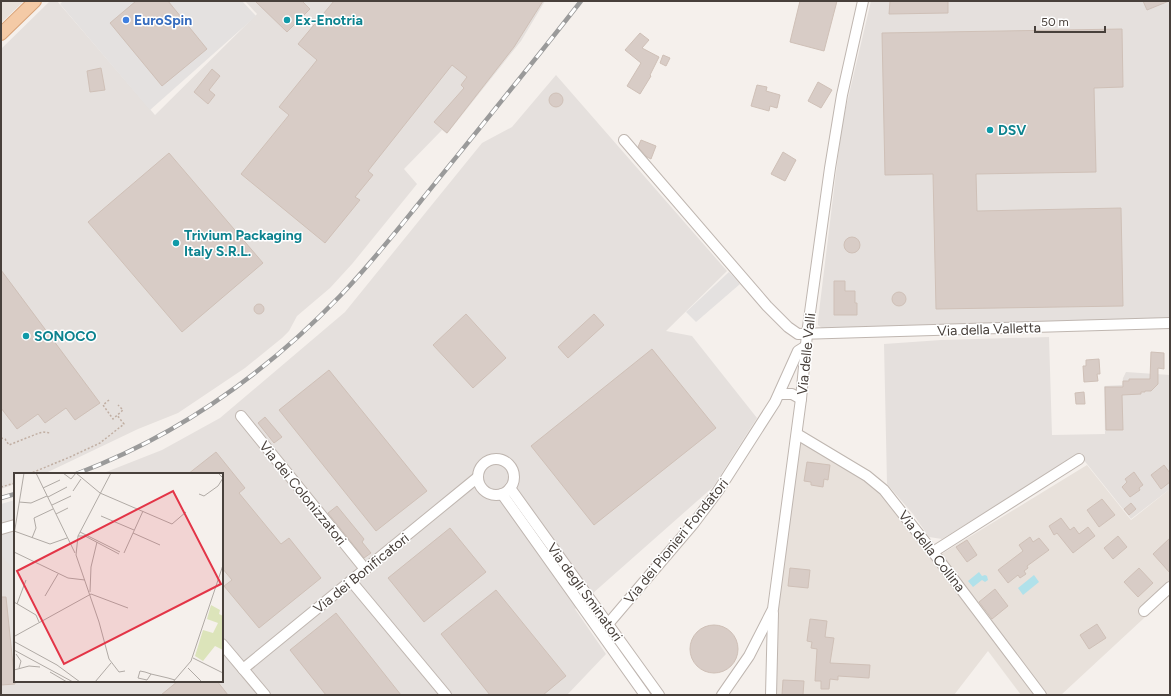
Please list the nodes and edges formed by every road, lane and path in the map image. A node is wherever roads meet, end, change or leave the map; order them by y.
1 (863, 1) edge
2 (30, 3) edge
3 (1, 34) edge
4 (624, 140) dead end
5 (1170, 323) edge
6 (807, 334) junction
7 (806, 346) junction
8 (780, 394) junction
9 (801, 399) junction
10 (109, 400) dead end
11 (118, 405) dead end
12 (117, 415) junction
13 (241, 416) dead end
14 (50, 433) dead end
15 (797, 434) junction
16 (1, 438) edge
17 (1079, 459) dead end
18 (31, 473) edge
19 (478, 477) junction
20 (14, 482) edge
21 (1, 487) edge
22 (510, 488) junction
23 (502, 494) junction
24 (14, 525) edge
25 (1, 530) edge
26 (933, 552) junction
27 (365, 569) junction
28 (351, 581) junction
29 (1170, 587) edge
30 (773, 609) junction
31 (1144, 611) dead end
32 (608, 624) junction
33 (223, 645) edge
34 (243, 669) junction
35 (265, 695) edge
36 (446, 695) edge
37 (645, 695) edge
38 (659, 695) edge
39 (722, 695) edge
40 (771, 695) edge
41 (1041, 695) edge

1 - 6 street, Via delle Valli
2 - 3 main road
4 - 6 street
5 - 6 street, Via della Valletta
6 - 7 street, Via delle Valli
7 - 8 street, Via dei Pionieri Fondatori
7 - 9 street, Via delle Valli
8 - 9 street
8 - 32 street, Via dei Pionieri Fondatori
9 - 15 street, Via delle Valli
10 - 12 path
11 - 12 path
12 - 18 path
13 - 27 street, Via dei Colonizzatori
14 - 16 path
15 - 26 street, Via della Collina
15 - 30 street, Via delle Valli
17 - 26 street
19 - 22 street
19 - 23 street
19 - 27 street, Via dei Bonificatori
20 - 21 path
22 - 23 street
22 - 32 street, Via degli Sminatori
23 - 37 street, Via degli Sminatori
24 - 25 street
26 - 41 street, Via della Collina
27 - 28 street, Via dei Bonificatori
28 - 34 street, Via dei Bonificatori
28 - 36 street
29 - 31 street
30 - 39 street, Via delle Valli
30 - 40 street
32 - 38 street, Via degli Sminatori
33 - 34 street
34 - 35 street

